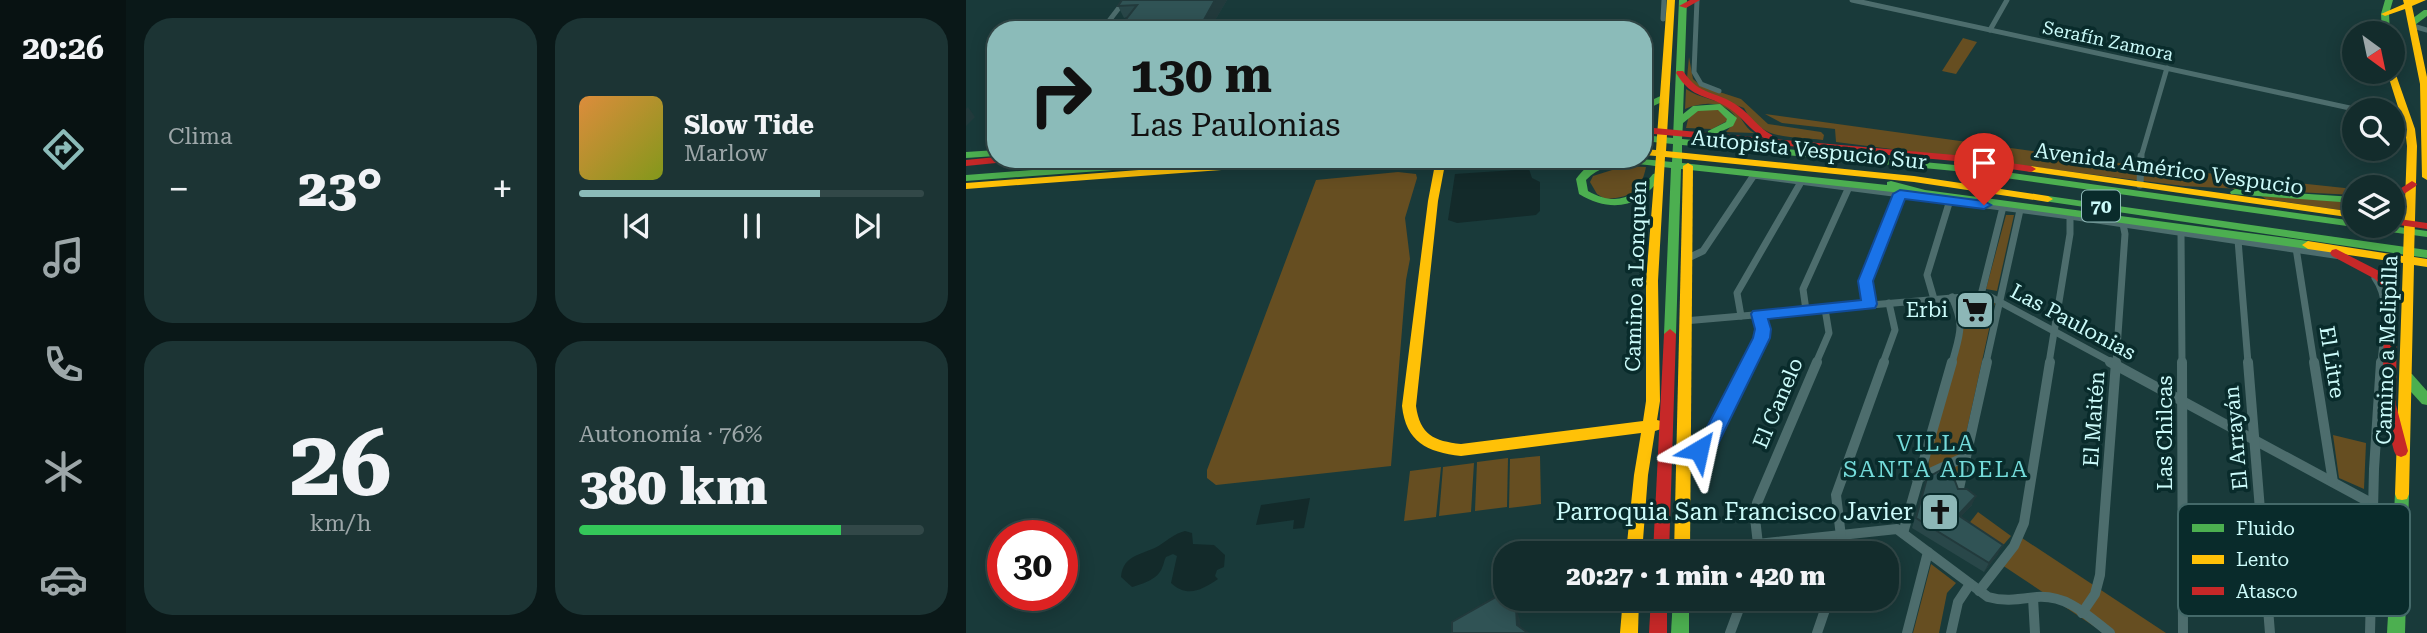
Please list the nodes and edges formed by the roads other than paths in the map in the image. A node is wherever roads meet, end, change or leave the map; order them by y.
1 (1125, 0) edge
2 (1664, 0) edge
3 (1696, 0) edge
4 (1852, 0) edge
5 (2007, 0) edge
6 (2389, 0) edge
7 (2422, 0) edge
8 (1679, 2) edge
9 (2408, 2) edge
10 (2427, 12) edge
11 (2385, 15) junction
12 (1663, 19) joint
13 (1109, 21) edge
14 (2385, 21) edge
15 (2413, 25) junction
16 (1990, 30) junction
17 (2427, 30) edge
18 (1668, 45) junction
19 (2167, 68) junction
20 (1680, 72) junction
21 (2396, 84) edge
22 (1719, 91) dead end
23 (1665, 97) junction
24 (1652, 104) edge
25 (2342, 106) edge
26 (2405, 120) edge
27 (1652, 121) edge
28 (2408, 121) junction
29 (1677, 126) junction
30 (1662, 128) junction
31 (1652, 131) edge
32 (1700, 134) junction
33 (1652, 139) edge
34 (1783, 141) junction
35 (1652, 153) edge
36 (987, 154) edge
37 (2427, 154) edge
38 (966, 155) edge
39 (1930, 155) junction
40 (987, 161) edge
41 (966, 163) edge
42 (1652, 163) edge
43 (1688, 166) junction
44 (1105, 168) edge
45 (1206, 168) edge
46 (1439, 168) edge
47 (1596, 168) edge
48 (1822, 169) junction
49 (1730, 170) junction
50 (1658, 173) junction
51 (1754, 175) junction
52 (2427, 177) edge
53 (966, 178) edge
54 (2057, 181) junction
55 (1801, 182) junction
56 (2412, 184) junction
57 (2140, 185) junction
58 (966, 186) edge
59 (1849, 187) junction
60 (2405, 189) edge
61 (2177, 190) junction
62 (1921, 191) junction
63 (1900, 194) junction
64 (2342, 199) edge
65 (1950, 200) junction
66 (2003, 207) junction
67 (2020, 210) junction
68 (2342, 213) edge
69 (2070, 216) junction
70 (2342, 221) edge
71 (2405, 223) edge
72 (2123, 224) junction
73 (2427, 226) edge
74 (2405, 231) edge
75 (2181, 232) junction
76 (2427, 234) edge
77 (2238, 240) junction
78 (2321, 247) junction
79 (2296, 248) junction
80 (2427, 254) edge
81 (1686, 259) junction
82 (2350, 259) junction
83 (2427, 263) edge
84 (1981, 295) junction
85 (1952, 297) junction
86 (1934, 299) junction
87 (1999, 301) junction
88 (1889, 303) junction
89 (1869, 304) junction
90 (1825, 309) junction
91 (1806, 310) junction
92 (1759, 314) junction
93 (1741, 316) junction
94 (1685, 321) junction
95 (2053, 331) junction
96 (2116, 364) junction
97 (2407, 379) junction
98 (2427, 400) edge
99 (2183, 401) junction
100 (1667, 424) junction
101 (1650, 425) junction
102 (2254, 439) junction
103 (1684, 451) junction
104 (1965, 457) junction
105 (2403, 458) junction
106 (1917, 480) junction
107 (2333, 482) junction
108 (1958, 493) edge
109 (2183, 504) edge
110 (2259, 504) edge
111 (2373, 504) joint
112 (2401, 504) edge
113 (1903, 533) junction
114 (1841, 534) junction
115 (1635, 541) edge
116 (1662, 541) edge
117 (1682, 541) edge
118 (1758, 541) edge
119 (1800, 541) edge
120 (1842, 541) edge
121 (1928, 552) junction
122 (1974, 587) junction
123 (2033, 598) junction
124 (1630, 611) edge
125 (1659, 611) edge
126 (1681, 611) edge
127 (1738, 611) edge
128 (1825, 611) edge
129 (2082, 613) junction
130 (1629, 633) edge
131 (1658, 633) edge
132 (1680, 633) edge
133 (1730, 633) edge
134 (1817, 633) edge
135 (1907, 633) edge
136 (1951, 633) edge
137 (2035, 633) edge
138 (2110, 633) edge

1 - 13 street
2 - 12 street
3 - 8 main road
3 - 22 street
4 - 16 street, Serafín Zamora
5 - 16 street
6 - 11 main road
7 - 9 main road
8 - 18 main road, Camino a Lonquén
8 - 20 main road, Camino a Lonquén
9 - 11 main road
9 - 15 main road
10 - 15 main road
11 - 14 main road
12 - 18 main road
15 - 17 street
15 - 37 main road
16 - 19 street, Serafín Zamora
18 - 23 main road, Camino a Lonquén
19 - 25 street, Serafín Zamora
19 - 57 street
20 - 29 main road, Camino a Lonquén
20 - 34 main road
21 - 28 main road, Camino a Melipilla
23 - 24 main road
23 - 30 main road, Camino a Lonquén
26 - 28 street
27 - 30 main road
28 - 56 main road, Camino a Melipilla
29 - 32 main road
29 - 100 main road, Camino a Lonquén
30 - 50 main road, Camino a Lonquén
31 - 32 main road, Avenida Américo Vespucio
32 - 34 main road, Avenida Américo Vespucio
33 - 54 main road, Autopista Vespucio Sur / 70
34 - 39 main road, Avenida Américo Vespucio
35 - 48 main road, Autopista Vespucio Sur / 70
36 - 38 main road
37 - 52 main road
39 - 54 main road
39 - 57 main road, Avenida Américo Vespucio
40 - 41 main road
42 - 43 main road
43 - 49 main road
43 - 81 main road
44 - 53 main road
45 - 58 main road
46 - 101 main road
47 - 50 main road
48 - 62 main road
48 - 80 main road, Autopista Vespucio Sur / 70
49 - 51 main road
49 - 62 main road
50 - 101 main road, Camino a Lonquén
51 - 55 street
51 - 81 street
54 - 70 main road, Autopista Vespucio Sur / 70
55 - 59 street
55 - 93 street
56 - 60 main road
56 - 97 main road, Camino a Melipilla
57 - 61 main road, Avenida Américo Vespucio
59 - 63 street
59 - 91 street
61 - 64 main road
61 - 68 main road, Avenida Américo Vespucio
62 - 78 main road
63 - 65 street
63 - 89 street
65 - 66 street
65 - 86 street
66 - 67 street
66 - 84 street
67 - 69 street
67 - 87 street
69 - 72 street
69 - 95 street
71 - 73 main road
72 - 75 street
72 - 96 street, El Maitén
74 - 76 main road
75 - 77 street
75 - 99 street, Las Chilcas
77 - 79 street
77 - 102 street, El Arrayán
78 - 82 main road
78 - 83 main road
79 - 82 street
79 - 107 street, El Litre
81 - 94 main road
82 - 105 main road
82 - 111 street, Camino a Melipilla
84 - 85 street, Las Paulonias
84 - 87 street, Las Paulonias
85 - 86 street, Las Paulonias
85 - 106 street
86 - 88 street, Las Paulonias
87 - 95 street, Las Paulonias
87 - 104 street
88 - 89 street, Las Paulonias
88 - 114 street
89 - 90 street, Las Paulonias
90 - 91 street, Las Paulonias
90 - 118 street, El Canelo
91 - 92 street, Las Paulonias
92 - 93 street, Las Paulonias
92 - 103 street
93 - 94 street, Las Paulonias
94 - 103 main road
95 - 96 street, Las Paulonias
95 - 122 street
96 - 99 street, Las Paulonias
96 - 129 street, El Maitén
97 - 98 main road
97 - 105 main road, Camino a Melipilla
99 - 102 street, Las Paulonias
99 - 109 street, Las Chilcas
100 - 101 main road
100 - 116 main road, Camino a Lonquén
101 - 115 main road, Camino a Lonquén
102 - 107 street, Las Paulonias
102 - 110 street, El Arrayán
103 - 117 main road
104 - 106 street
104 - 108 street
105 - 112 main road, Camino a Melipilla
106 - 113 street
107 - 111 street, Las Paulonias
113 - 114 street
113 - 121 street
114 - 119 street
114 - 120 street
121 - 122 street
121 - 135 street
122 - 123 street
122 - 136 street
123 - 129 street
123 - 137 street
124 - 130 main road
125 - 131 main road
126 - 132 main road
127 - 133 street
128 - 134 street
129 - 138 street

